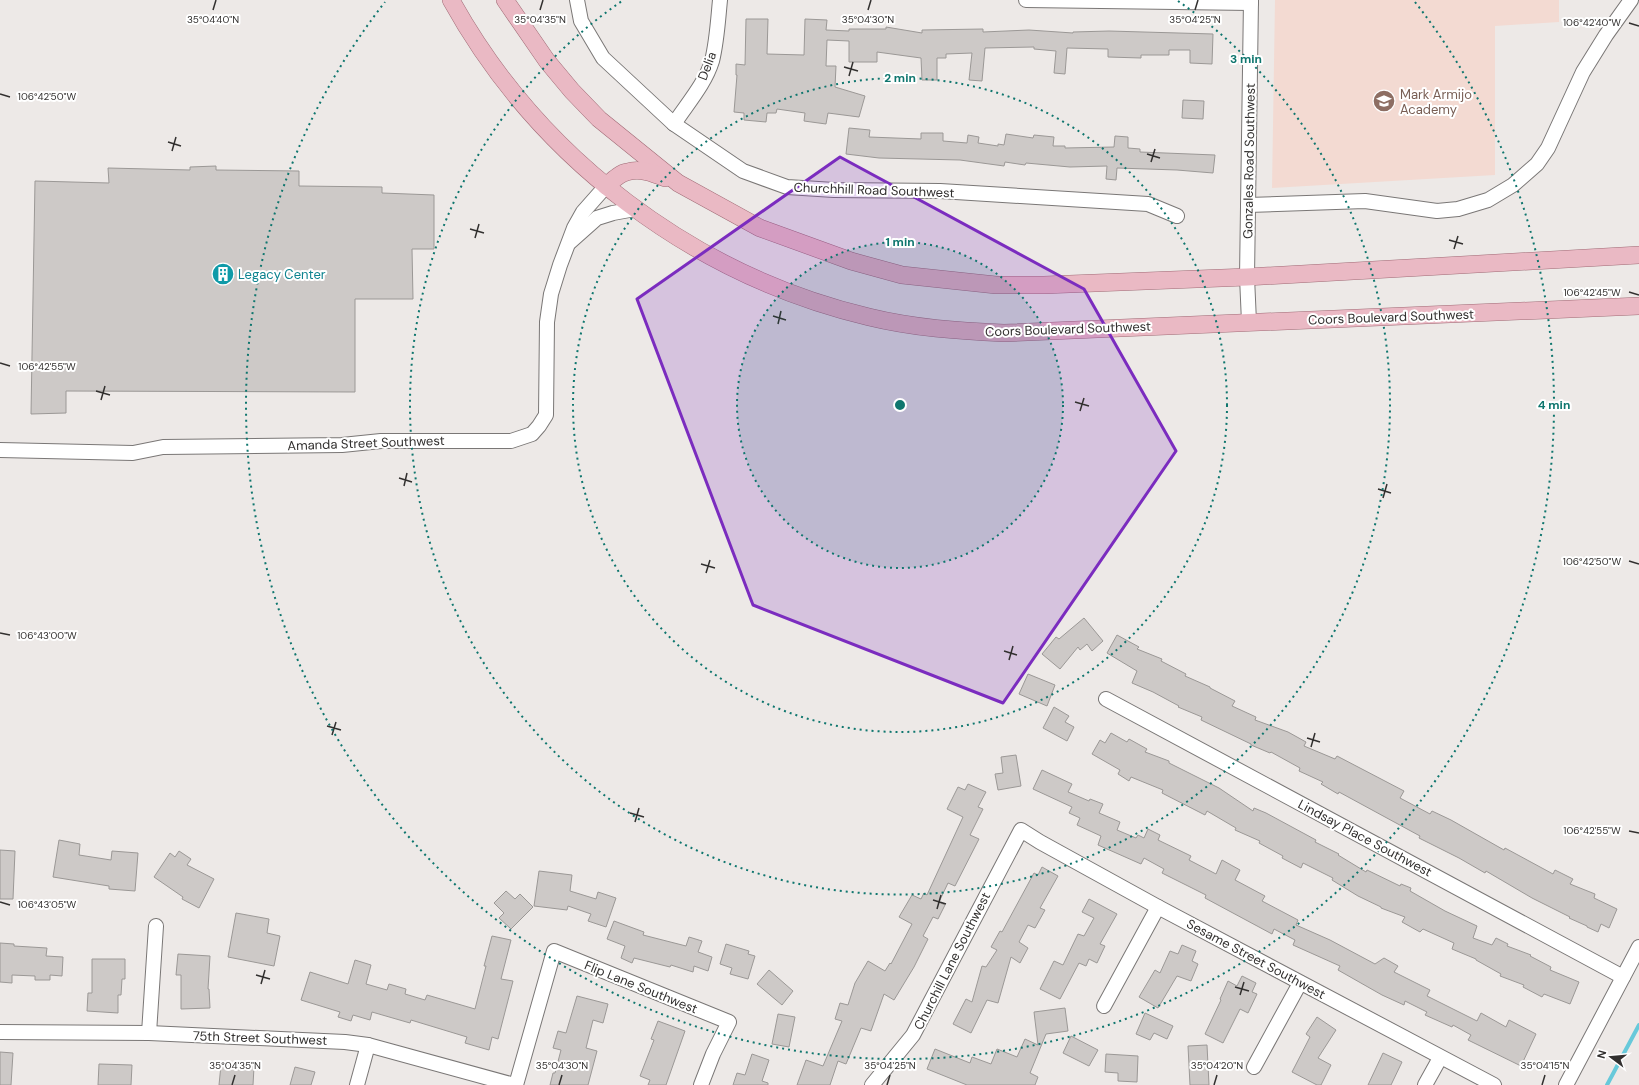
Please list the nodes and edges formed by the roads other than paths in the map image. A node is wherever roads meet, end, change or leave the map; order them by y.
1 (451, 0) edge
2 (505, 0) edge
3 (577, 0) edge
4 (720, 0) edge
5 (1026, 0) edge
6 (1631, 0) edge
7 (1251, 1) edge
8 (674, 124) junction
9 (678, 184) junction
10 (606, 186) junction
11 (1248, 205) junction
12 (635, 209) junction
13 (1177, 216) dead end
14 (569, 242) junction
15 (1639, 255) edge
16 (1248, 277) junction
17 (1639, 306) edge
18 (1249, 322) junction
19 (0, 450) edge
20 (1106, 698) dead end
21 (1021, 830) joint
22 (1158, 907) junction
23 (156, 926) dead end
24 (1639, 947) edge
25 (1623, 977) junction
26 (1300, 983) junction
27 (1104, 1006) dead end
28 (0, 1032) edge
29 (149, 1034) junction
30 (368, 1045) junction
31 (1440, 1058) junction
32 (1254, 1067) dead end
33 (874, 1084) edge
34 (357, 1085) edge
35 (515, 1085) edge
36 (701, 1085) edge
37 (1426, 1085) edge
38 (1494, 1085) edge
39 (1566, 1085) edge

1 - 10 main road, Coors Boulevard Southwest
2 - 9 main road
3 - 8 street, Churchhill Road Southwest
4 - 8 street, Delia
5 - 7 street
6 - 11 street
7 - 11 street, Gonzales Road Southwest
8 - 13 street, Churchhill Road Southwest
9 - 10 main road
9 - 16 main road
10 - 12 main road, Coors Boulevard Southwest
10 - 14 street, Amanda Street Southwest
11 - 16 street, Gonzales Road Southwest
12 - 14 street, Amanda Street Southwest
12 - 18 main road, Coors Boulevard Southwest
14 - 19 street, Amanda Street Southwest
15 - 16 main road
16 - 18 street, Gonzales Road Southwest
17 - 18 main road, Coors Boulevard Southwest
20 - 25 street, Lindsay Place Southwest
21 - 22 street, Sesame Street Southwest
21 - 33 street, Churchill Lane Southwest
22 - 26 street, Sesame Street Southwest
22 - 27 street
23 - 29 street
24 - 25 street
25 - 39 street
26 - 31 street, Sesame Street Southwest
26 - 32 street
28 - 29 street, 75th Street Southwest
29 - 30 street, 75th Street Southwest
30 - 34 street
30 - 35 street, 75th Street Southwest
31 - 37 street
31 - 38 street, Sesame Street Southwest
35 - 36 street, Flip Lane Southwest

